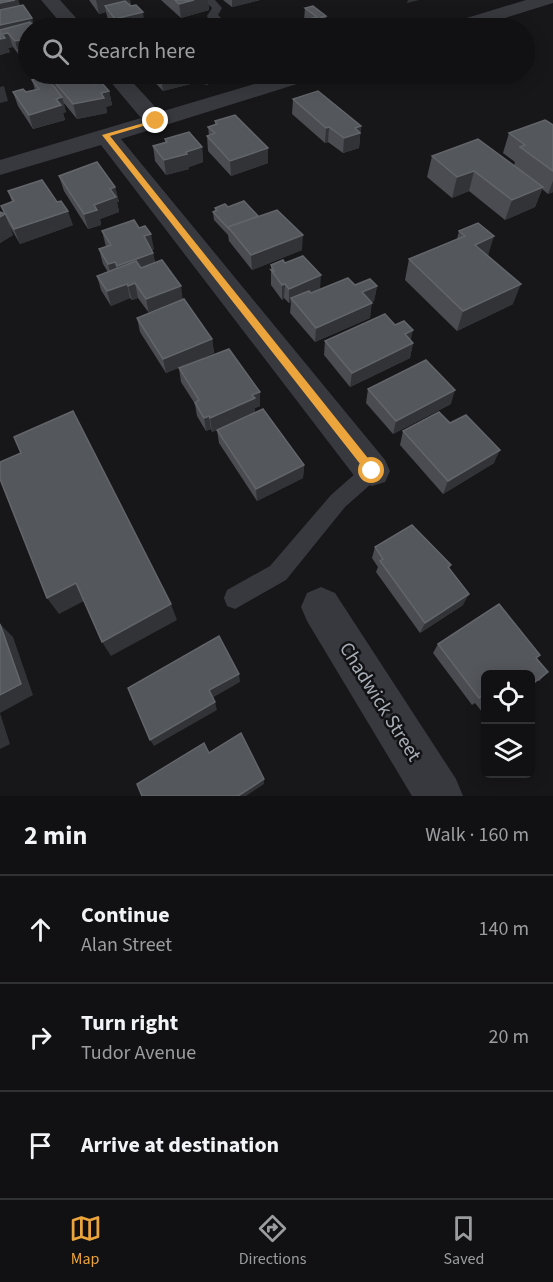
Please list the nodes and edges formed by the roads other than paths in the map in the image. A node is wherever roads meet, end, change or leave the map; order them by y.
1 (50, 0) edge
2 (209, 0) edge
3 (546, 0) edge
4 (66, 18) edge
5 (214, 18) edge
6 (487, 18) edge
7 (123, 84) edge
8 (269, 84) edge
9 (156, 121) junction
10 (106, 135) junction
11 (0, 168) edge
12 (372, 471) joint
13 (235, 598) dead end
14 (321, 608) dead end
15 (439, 796) edge

1 - 4 street
2 - 5 lane
3 - 6 street
7 - 9 street
8 - 9 street
9 - 10 street
10 - 11 street
10 - 12 street
12 - 13 lane
14 - 15 street, Chadwick Street

